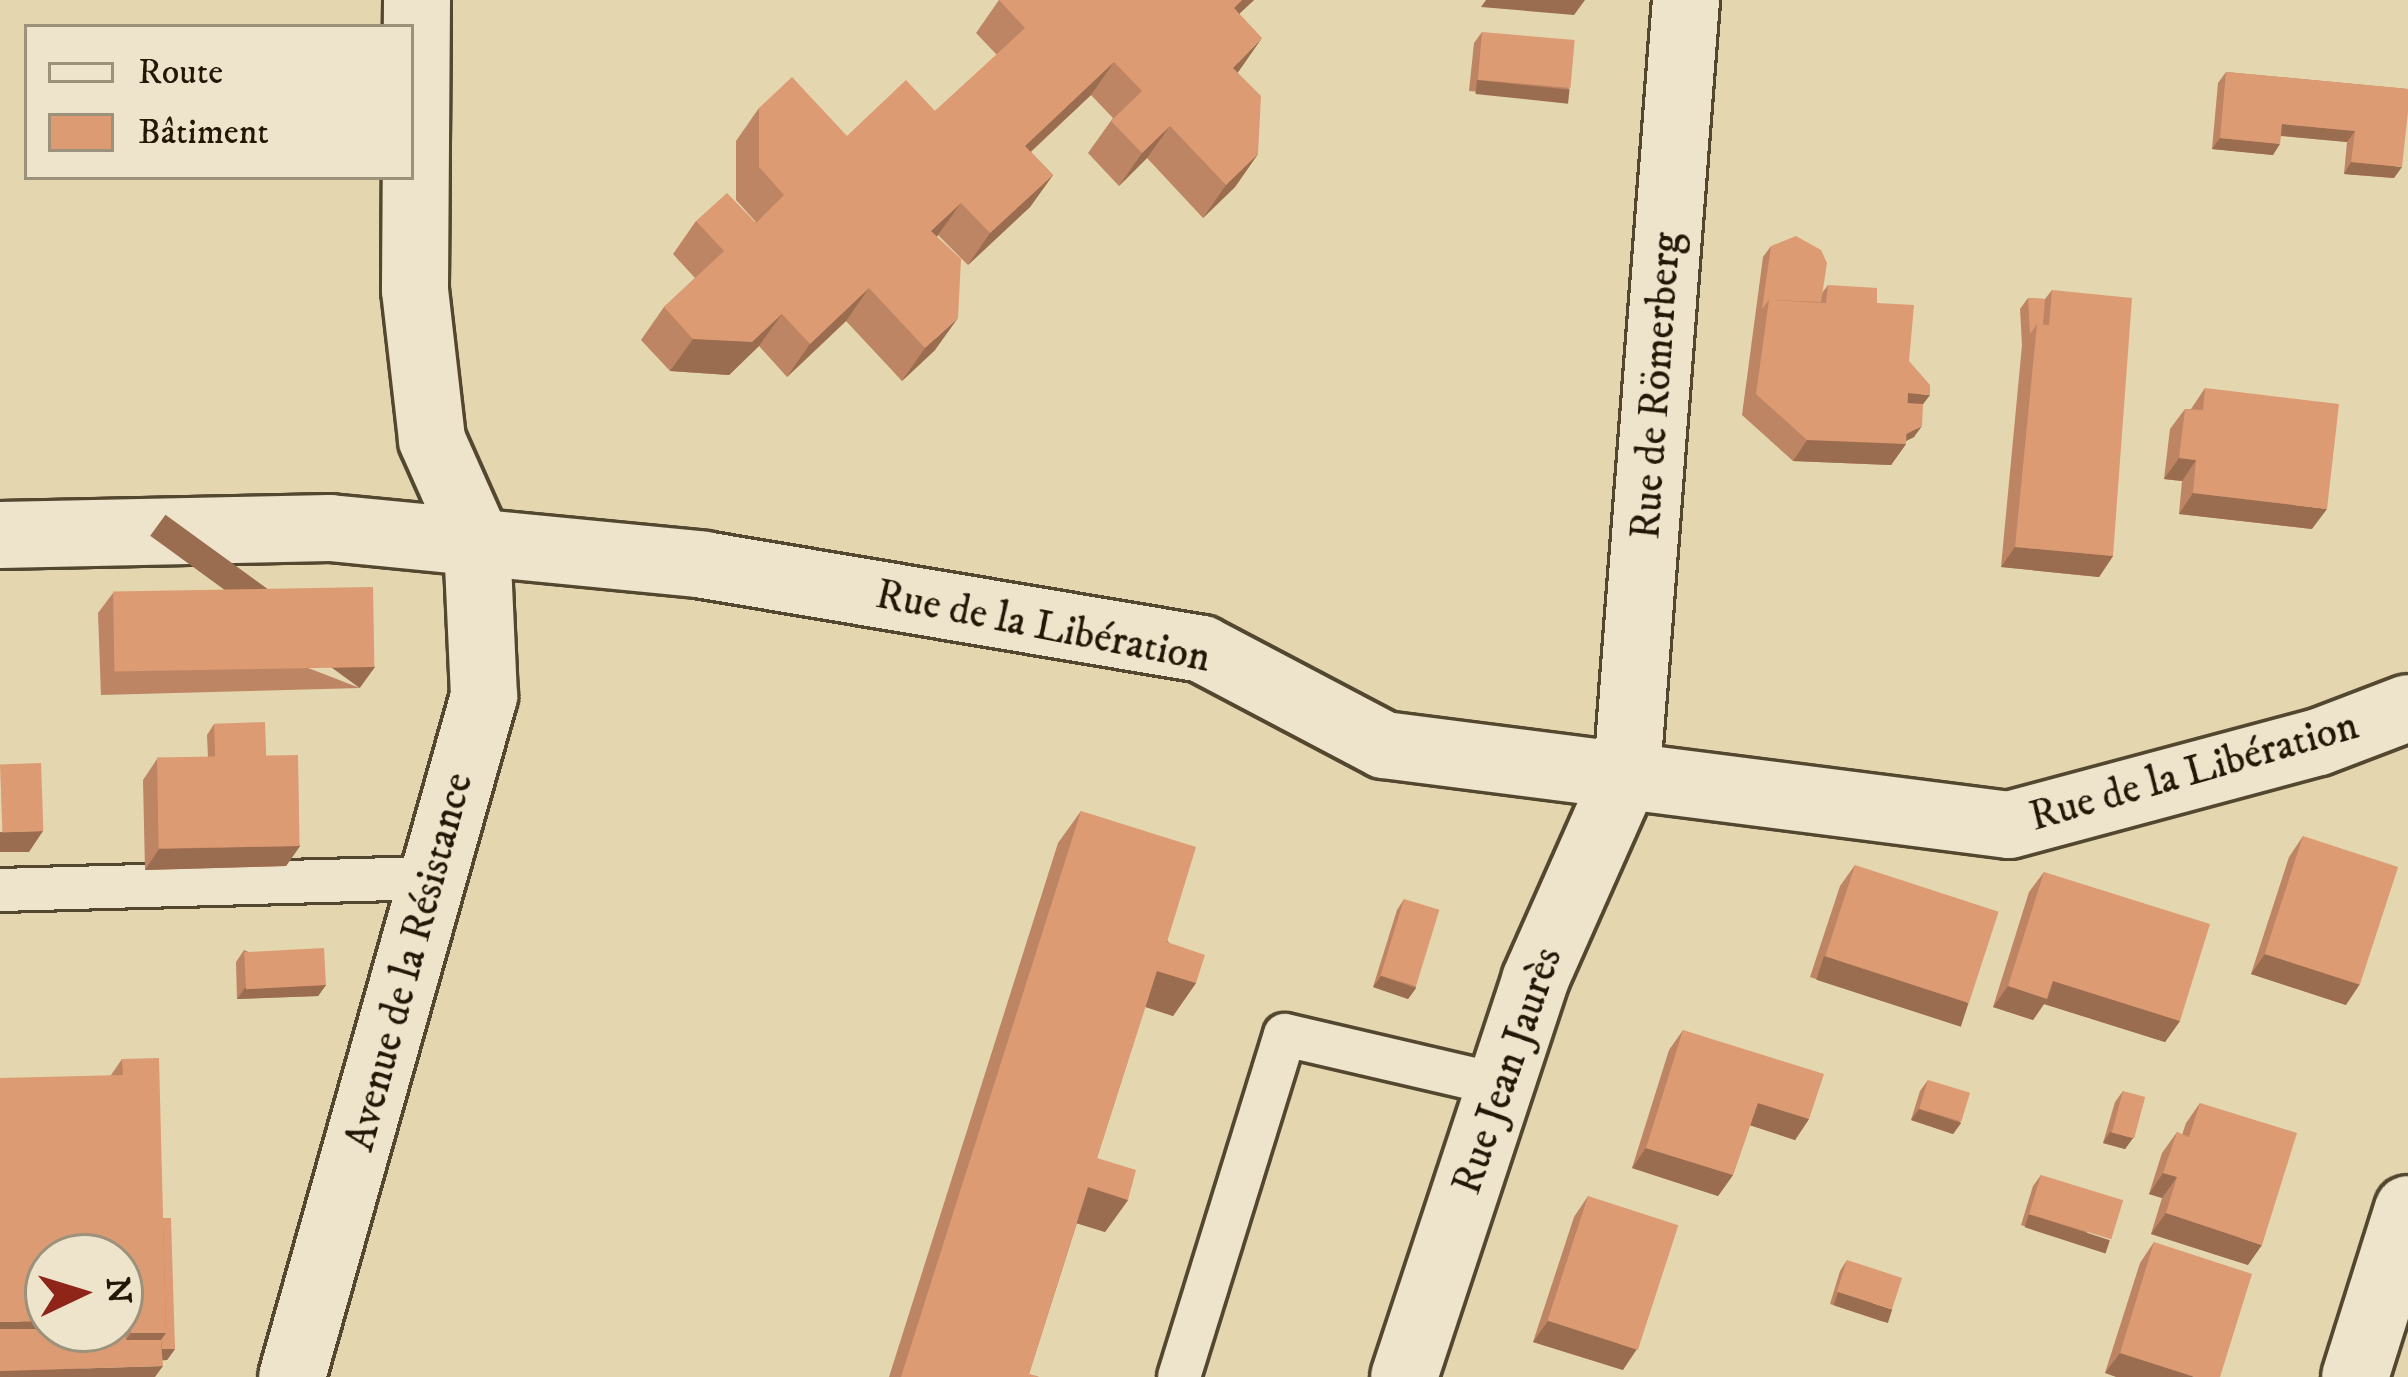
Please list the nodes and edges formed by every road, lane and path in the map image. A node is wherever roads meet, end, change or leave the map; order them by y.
1 (417, 0) edge
2 (1686, 0) edge
3 (0, 535) edge
4 (477, 541) junction
5 (2408, 708) edge
6 (1627, 772) junction
7 (434, 878) junction
8 (0, 890) edge
9 (1500, 1085) junction
10 (2408, 1209) edge
11 (292, 1377) edge
12 (1179, 1377) edge
13 (1404, 1377) edge
14 (2355, 1377) edge

1 - 4 street
2 - 6 street, Rue de Römerberg
3 - 4 street, Rue de la Libération
4 - 6 street, Rue de la Libération
4 - 7 street, Avenue de la Résistance
5 - 6 street, Rue de la Libération
6 - 9 street, Rue Jean Jaurès
7 - 8 lane
7 - 11 street, Avenue de la Résistance
9 - 12 lane
9 - 13 street, Rue Jean Jaurès
10 - 14 street

